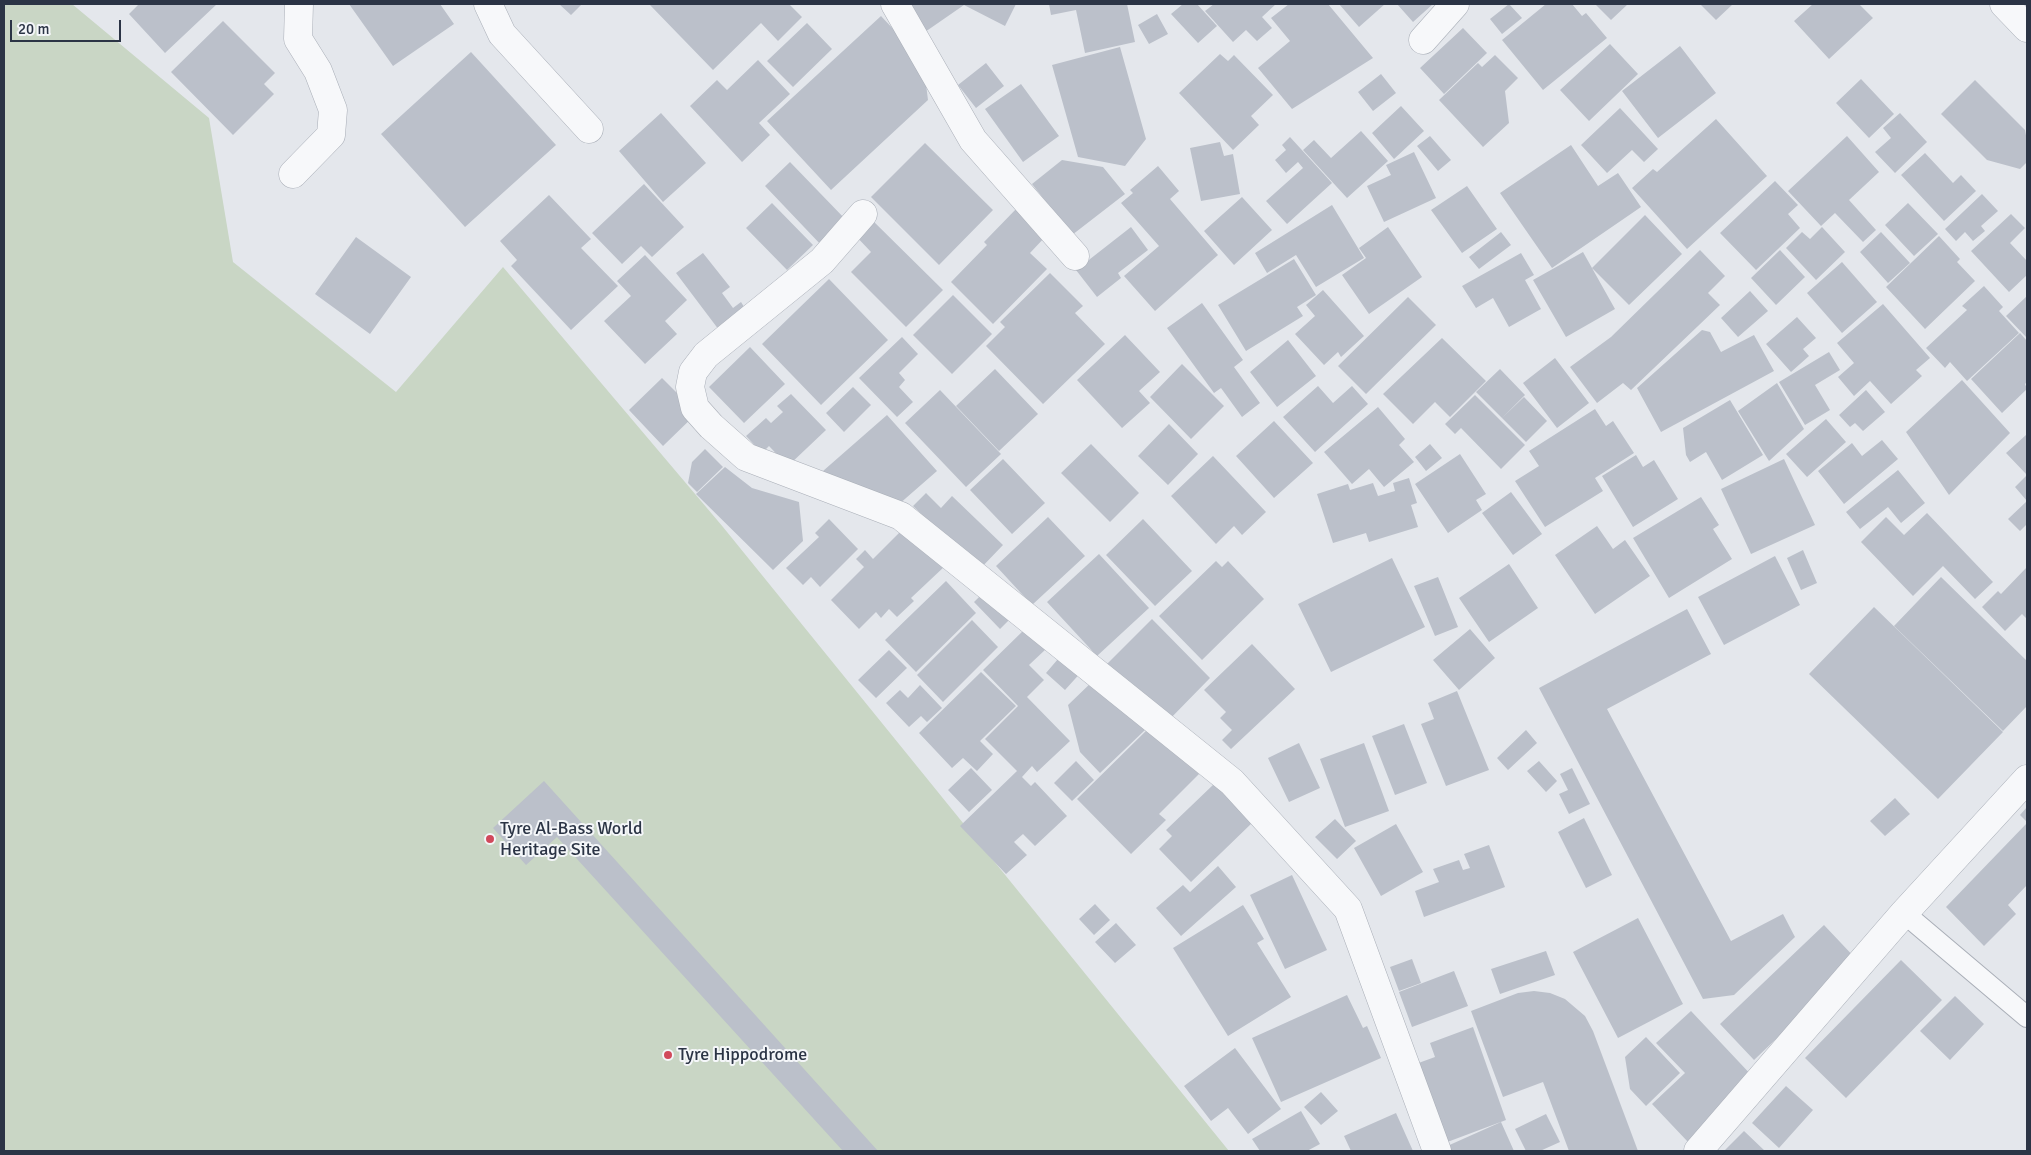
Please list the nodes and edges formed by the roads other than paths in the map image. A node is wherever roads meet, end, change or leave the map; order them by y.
1 (299, 4) edge
2 (488, 4) edge
3 (895, 4) edge
4 (1455, 4) edge
5 (2004, 4) edge
6 (2027, 28) edge
7 (1423, 40) dead end
8 (589, 129) dead end
9 (293, 174) dead end
10 (863, 214) dead end
11 (1075, 256) dead end
12 (2027, 779) edge
13 (1904, 913) junction
14 (2027, 1017) edge
15 (1437, 1151) edge
16 (1698, 1151) edge

1 - 9 street
2 - 8 street
3 - 11 street
4 - 7 street
5 - 6 street
10 - 15 street
12 - 13 street
13 - 14 lane
13 - 16 street

